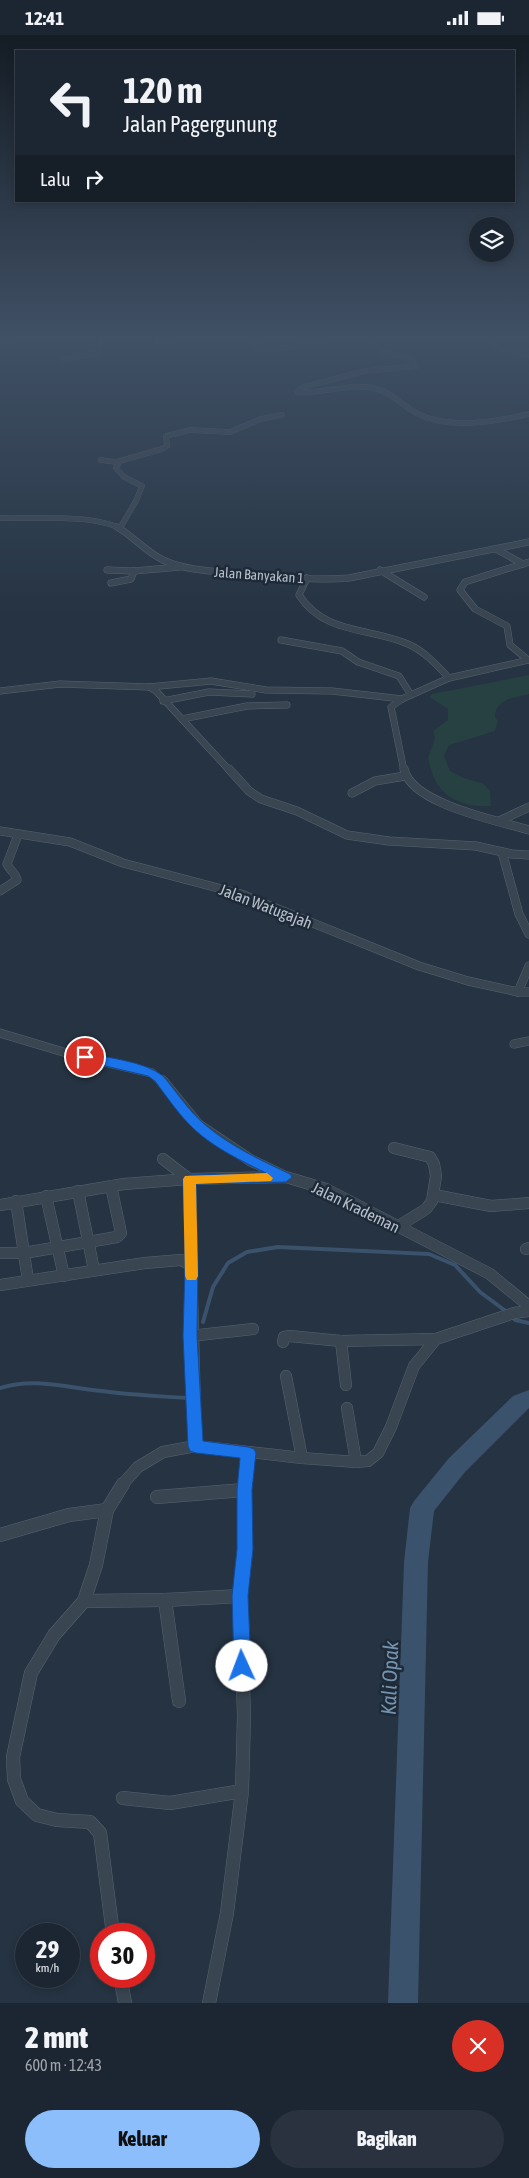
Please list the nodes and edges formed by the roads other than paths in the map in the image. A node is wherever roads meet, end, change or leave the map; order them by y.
1 (182, 432) edge
2 (101, 460) dead end
3 (116, 462) junction
4 (0, 518) edge
5 (120, 528) junction
6 (529, 542) edge
7 (496, 549) junction
8 (526, 563) edge
9 (182, 566) junction
10 (107, 570) dead end
11 (380, 570) junction
12 (134, 571) junction
13 (307, 578) junction
14 (111, 583) dead end
15 (424, 597) dead end
16 (281, 640) dead end
17 (529, 660) edge
18 (449, 678) junction
19 (148, 687) junction
20 (0, 691) edge
21 (303, 693) junction
22 (411, 695) junction
23 (402, 699) junction
24 (163, 701) junction
25 (287, 705) dead end
26 (182, 719) junction
27 (405, 776) junction
28 (352, 793) dead end
29 (529, 807) edge
30 (499, 821) junction
31 (529, 830) edge
32 (0, 831) edge
33 (18, 835) junction
34 (502, 852) junction
35 (529, 855) edge
36 (0, 891) edge
37 (529, 934) edge
38 (529, 966) edge
39 (518, 992) junction
40 (529, 992) edge
41 (0, 1033) edge
42 (529, 1041) edge
43 (514, 1044) dead end
44 (394, 1148) dead end
45 (163, 1159) dead end
46 (286, 1177) junction
47 (189, 1179) junction
48 (111, 1186) junction
49 (78, 1191) junction
50 (434, 1195) junction
51 (46, 1196) junction
52 (16, 1201) junction
53 (529, 1203) edge
54 (0, 1205) edge
55 (397, 1227) junction
56 (88, 1241) junction
57 (57, 1246) junction
58 (0, 1253) edge
59 (24, 1253) junction
60 (192, 1265) junction
61 (94, 1270) junction
62 (64, 1276) junction
63 (28, 1280) junction
64 (0, 1285) edge
65 (529, 1306) edge
66 (529, 1311) edge
67 (253, 1329) dead end
68 (190, 1336) junction
69 (436, 1339) junction
70 (341, 1341) junction
71 (283, 1342) dead end
72 (286, 1376) dead end
73 (346, 1385) dead end
74 (347, 1408) dead end
75 (196, 1446) junction
76 (248, 1453) junction
77 (302, 1458) junction
78 (356, 1462) junction
79 (244, 1490) junction
80 (157, 1497) dead end
81 (107, 1511) junction
82 (0, 1535) edge
83 (240, 1596) junction
84 (165, 1600) junction
85 (84, 1601) junction
86 (179, 1701) dead end
87 (242, 1791) junction
88 (123, 1798) dead end
89 (112, 1923) edge
90 (122, 1988) edge
91 (125, 2003) edge
92 (209, 2003) edge

1 - 3 street
2 - 3 street
3 - 5 street
4 - 5 street, Jalan Banyakan 1
5 - 9 street, Jalan Banyakan 1
6 - 7 street, Jalan Banyakan 1
7 - 8 street
7 - 11 street, Jalan Banyakan 1
8 - 17 street
9 - 12 street
9 - 13 street, Jalan Banyakan 1
10 - 12 street
11 - 13 street, Jalan Banyakan 1
11 - 15 street
12 - 14 street
13 - 18 street
16 - 22 street
17 - 18 street
18 - 22 street
19 - 20 street
19 - 21 street
19 - 24 street
21 - 23 street
21 - 24 street
22 - 23 street
23 - 27 street
24 - 26 street
25 - 26 street
26 - 34 street
27 - 28 street
27 - 30 street
29 - 30 street
30 - 31 street
32 - 33 street, Jalan Watugajah
33 - 36 street
33 - 39 street, Jalan Watugajah
34 - 35 street
34 - 37 street
38 - 39 street
39 - 40 street, Jalan Watugajah
41 - 46 street
42 - 43 street
44 - 50 street
45 - 47 street
46 - 47 street, Jalan Krademan
46 - 55 street, Jalan Krademan
47 - 48 street, Jalan Krademan
47 - 60 street
48 - 49 street, Jalan Krademan
48 - 56 street
49 - 51 street, Jalan Krademan
49 - 56 street
50 - 53 street
50 - 55 street
51 - 52 street, Jalan Krademan
51 - 57 street
52 - 54 street, Jalan Krademan
52 - 59 street
55 - 65 street, Jalan Krademan
56 - 57 street
56 - 61 street
57 - 59 street
57 - 62 street
58 - 59 street
59 - 63 street
60 - 61 street
60 - 68 street
61 - 62 street
62 - 63 street
63 - 64 street
66 - 69 street
67 - 68 street
68 - 75 street
69 - 70 street
69 - 78 street
70 - 71 street
70 - 73 street
72 - 77 street
74 - 78 street
75 - 76 street
75 - 81 street
76 - 77 street
76 - 79 street
77 - 78 street
79 - 80 street
79 - 83 street
81 - 82 street
81 - 85 street
83 - 84 street
83 - 87 street
84 - 85 street
84 - 86 street
85 - 89 street
87 - 88 street
87 - 92 street
90 - 91 street

